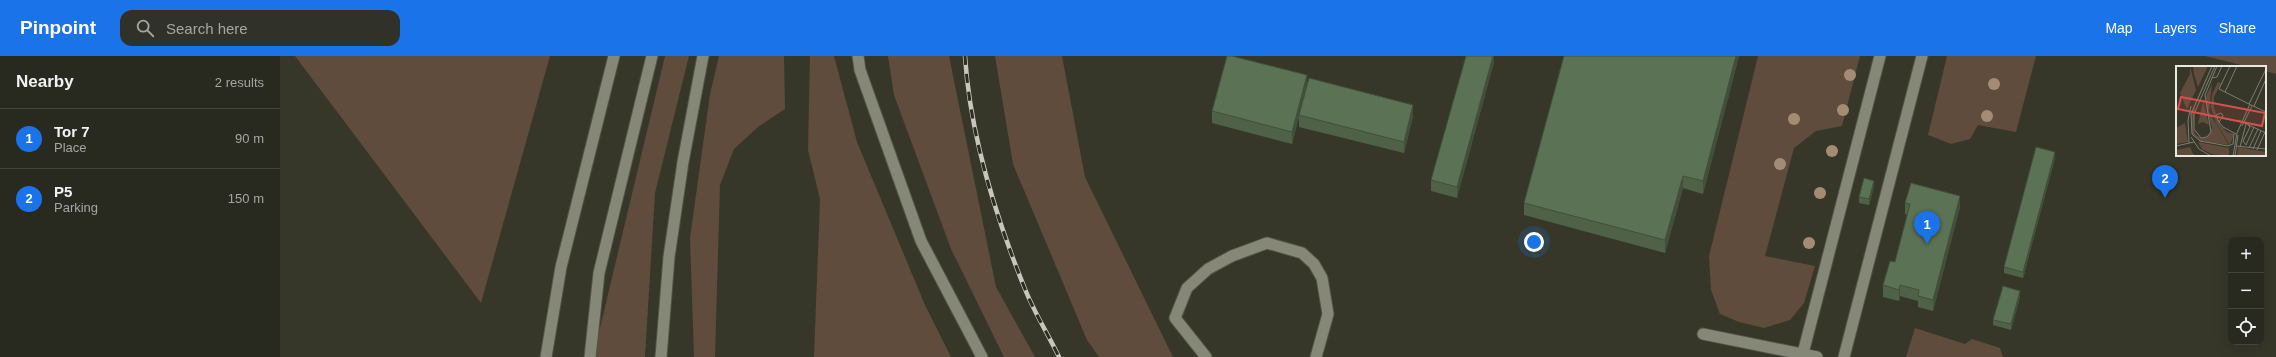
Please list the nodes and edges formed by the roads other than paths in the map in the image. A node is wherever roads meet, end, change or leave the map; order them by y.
1 (614, 56) edge
2 (652, 56) edge
3 (703, 56) edge
4 (858, 56) edge
5 (1880, 56) edge
6 (1922, 56) edge
7 (1703, 334) dead end
8 (1802, 355) edge
9 (546, 357) edge
10 (590, 357) edge
11 (661, 357) edge
12 (982, 357) edge
13 (1206, 357) edge
14 (1316, 357) edge
15 (1817, 357) edge
16 (1844, 357) edge

1 - 9 street
2 - 10 street
3 - 11 street
4 - 12 street
5 - 8 street
6 - 16 street
7 - 8 street
8 - 15 street
13 - 14 street

